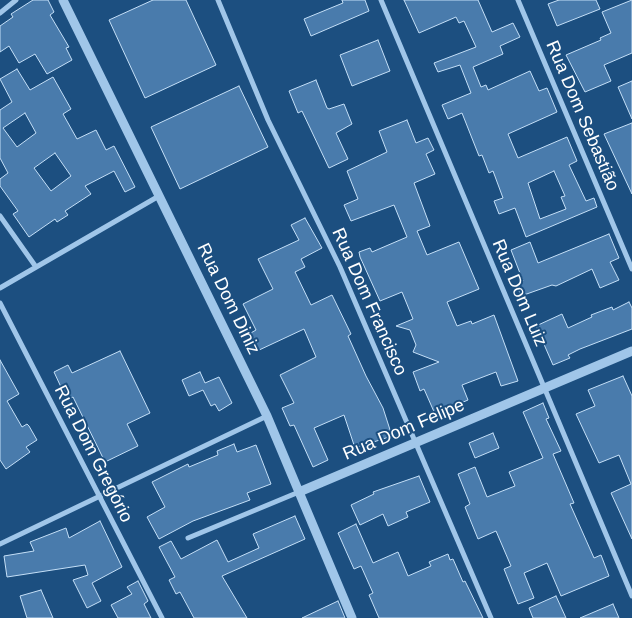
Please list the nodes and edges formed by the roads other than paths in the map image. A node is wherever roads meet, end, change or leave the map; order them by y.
1 (16, 0) edge
2 (218, 0) edge
3 (381, 0) edge
4 (518, 0) edge
5 (66, 1) edge
6 (0, 12) edge
7 (159, 196) junction
8 (0, 216) edge
9 (36, 267) junction
10 (632, 269) edge
11 (0, 288) edge
12 (0, 303) edge
13 (632, 351) edge
14 (544, 388) junction
15 (267, 416) junction
16 (415, 443) junction
17 (299, 492) junction
18 (99, 496) junction
19 (188, 538) dead end
20 (0, 544) edge
21 (632, 596) edge
22 (162, 618) edge
23 (352, 618) edge
24 (491, 618) edge

1 - 6 street
2 - 16 street, Rua Dom Francisco
3 - 14 street, Rua Dom Luiz
4 - 10 street, Rua Dom Sebastião
5 - 7 street, Rua Dom Diniz
7 - 9 street
7 - 15 street, Rua Dom Diniz
8 - 9 street
9 - 11 street
12 - 18 street, Rua Dom Gregório
13 - 14 street, Rua Dom Felipe
14 - 16 street, Rua Dom Felipe
14 - 21 street, Rua Dom Luiz
15 - 17 street, Rua Dom Diniz
15 - 18 street
16 - 17 street, Rua Dom Felipe
16 - 24 street, Rua Dom Francisco
17 - 19 street, Rua Dom Felipe
17 - 23 street, Rua Dom Diniz
18 - 20 street
18 - 22 street, Rua Dom Gregório

